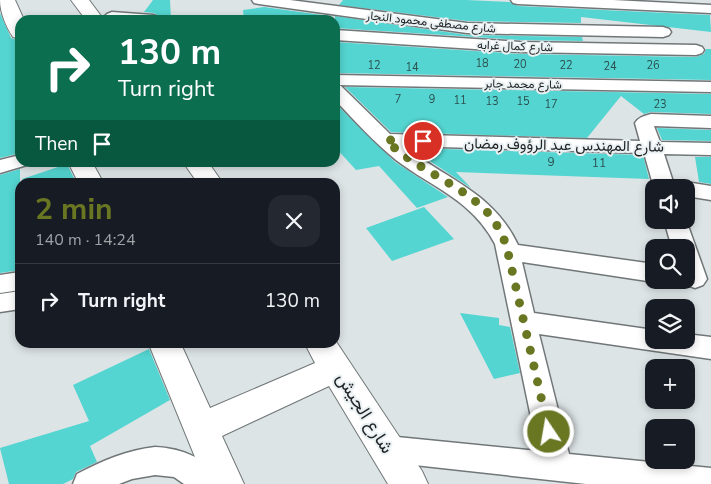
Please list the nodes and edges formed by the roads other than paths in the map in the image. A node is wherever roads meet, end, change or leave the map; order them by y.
1 (80, 0) edge
2 (121, 0) edge
3 (259, 0) edge
4 (518, 0) edge
5 (639, 3) edge
6 (4, 4) edge
7 (711, 9) edge
8 (101, 15) edge
9 (109, 15) edge
10 (15, 24) edge
11 (340, 35) edge
12 (669, 35) junction
13 (711, 40) edge
14 (704, 53) edge
15 (340, 80) edge
16 (711, 87) edge
17 (340, 95) edge
18 (711, 122) edge
19 (386, 140) junction
20 (652, 147) junction
21 (711, 148) edge
22 (15, 163) edge
23 (198, 167) edge
24 (0, 168) edge
25 (206, 178) edge
26 (666, 179) edge
27 (695, 190) edge
28 (711, 193) edge
29 (508, 252) junction
30 (645, 272) edge
31 (15, 282) edge
32 (0, 284) edge
33 (15, 301) edge
34 (0, 303) edge
35 (524, 322) junction
36 (167, 348) edge
37 (711, 348) edge
38 (328, 355) edge
39 (202, 428) junction
40 (387, 449) junction
41 (557, 468) junction
42 (88, 484) edge
43 (207, 484) edge
44 (225, 484) edge
45 (409, 484) edge
46 (711, 484) edge

1 - 8 main road
2 - 9 street
3 - 12 street, شارع مصطفى محمود النجار
4 - 5 street
5 - 7 street
5 - 12 street
6 - 10 main road
11 - 14 street, شارع كمال غرابه
12 - 13 street, شارع مصطفى محمود النجار
12 - 14 street
15 - 16 street, شارع محمد جابر
17 - 19 street
18 - 20 street
19 - 20 street, شارع المهندس عبد الرؤوف رمضان
19 - 29 street
20 - 21 street, شارع المهندس عبد الرؤوف رمضان
20 - 26 street
22 - 24 street
23 - 25 main road
27 - 28 street
29 - 30 street
29 - 35 street
31 - 32 street
33 - 34 street
35 - 37 street
35 - 41 street
36 - 39 main road
38 - 39 main road
38 - 40 main road, شارع الجيش
39 - 44 main road
40 - 41 street
40 - 45 main road, شارع الجيش
41 - 46 street
42 - 43 street

